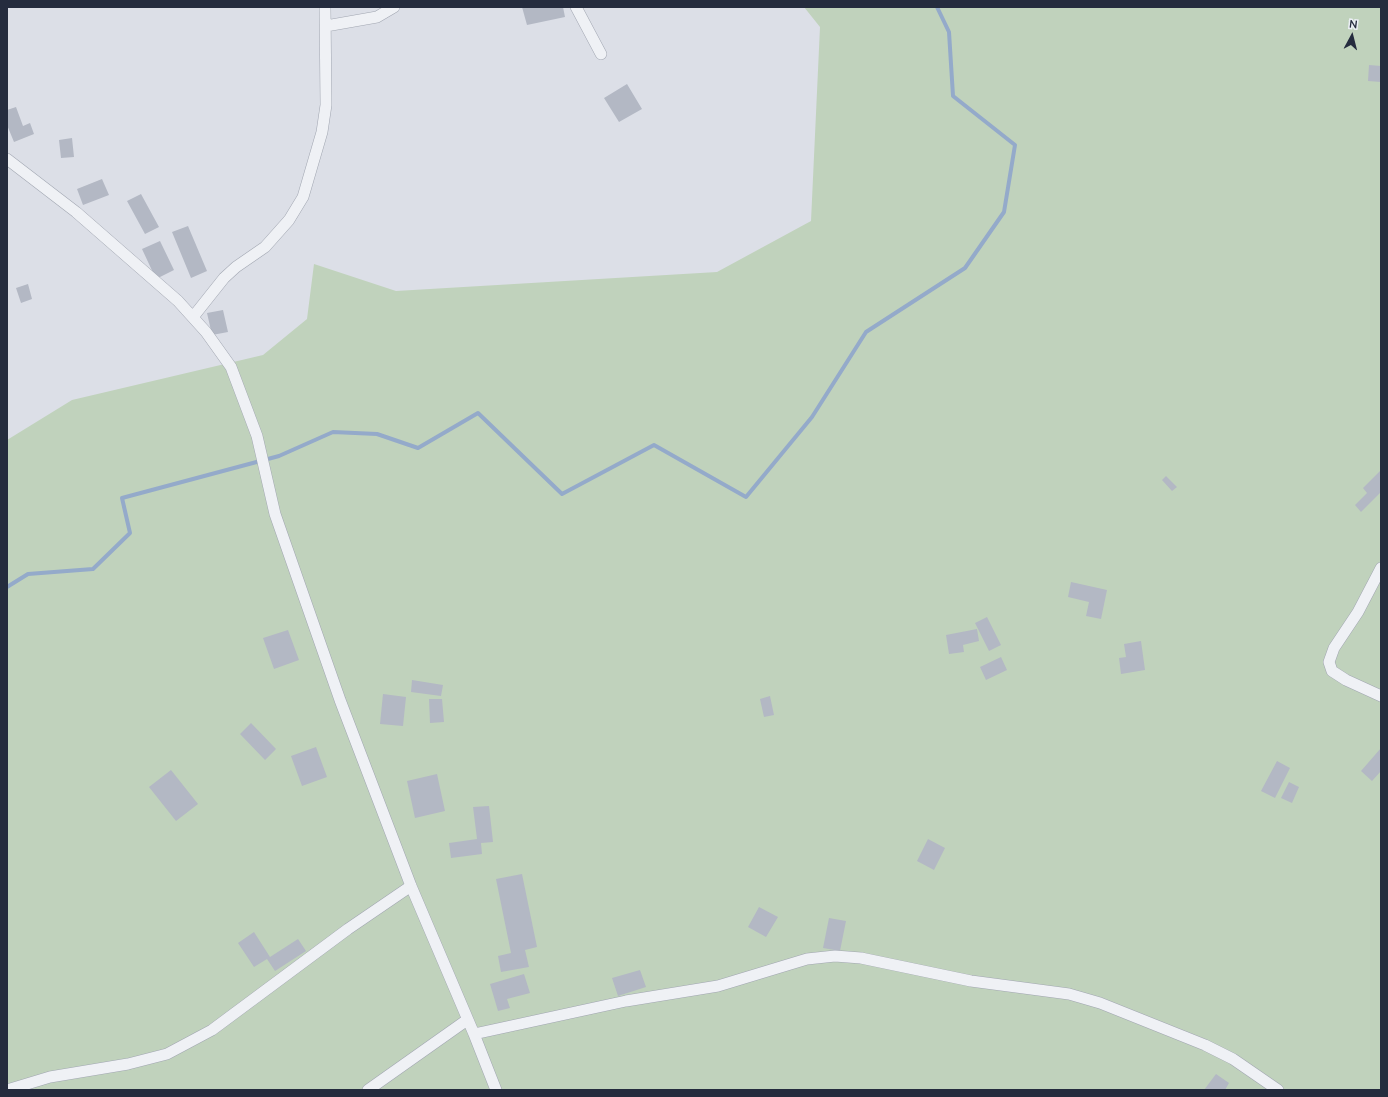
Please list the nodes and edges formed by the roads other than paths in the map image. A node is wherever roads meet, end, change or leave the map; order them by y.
1 (325, 7) edge
2 (394, 7) edge
3 (576, 7) edge
4 (326, 26) junction
5 (601, 54) dead end
6 (7, 159) edge
7 (193, 317) junction
8 (1381, 568) edge
9 (1381, 696) edge
10 (410, 886) junction
11 (467, 1020) junction
12 (474, 1034) junction
13 (7, 1090) edge
14 (368, 1090) edge
15 (496, 1090) edge
16 (1278, 1090) edge

1 - 4 street
2 - 4 street
3 - 5 street
4 - 7 street
6 - 7 street
7 - 10 street
8 - 9 street
10 - 11 street
10 - 13 street
11 - 12 street
11 - 14 street
12 - 15 street
12 - 16 street

